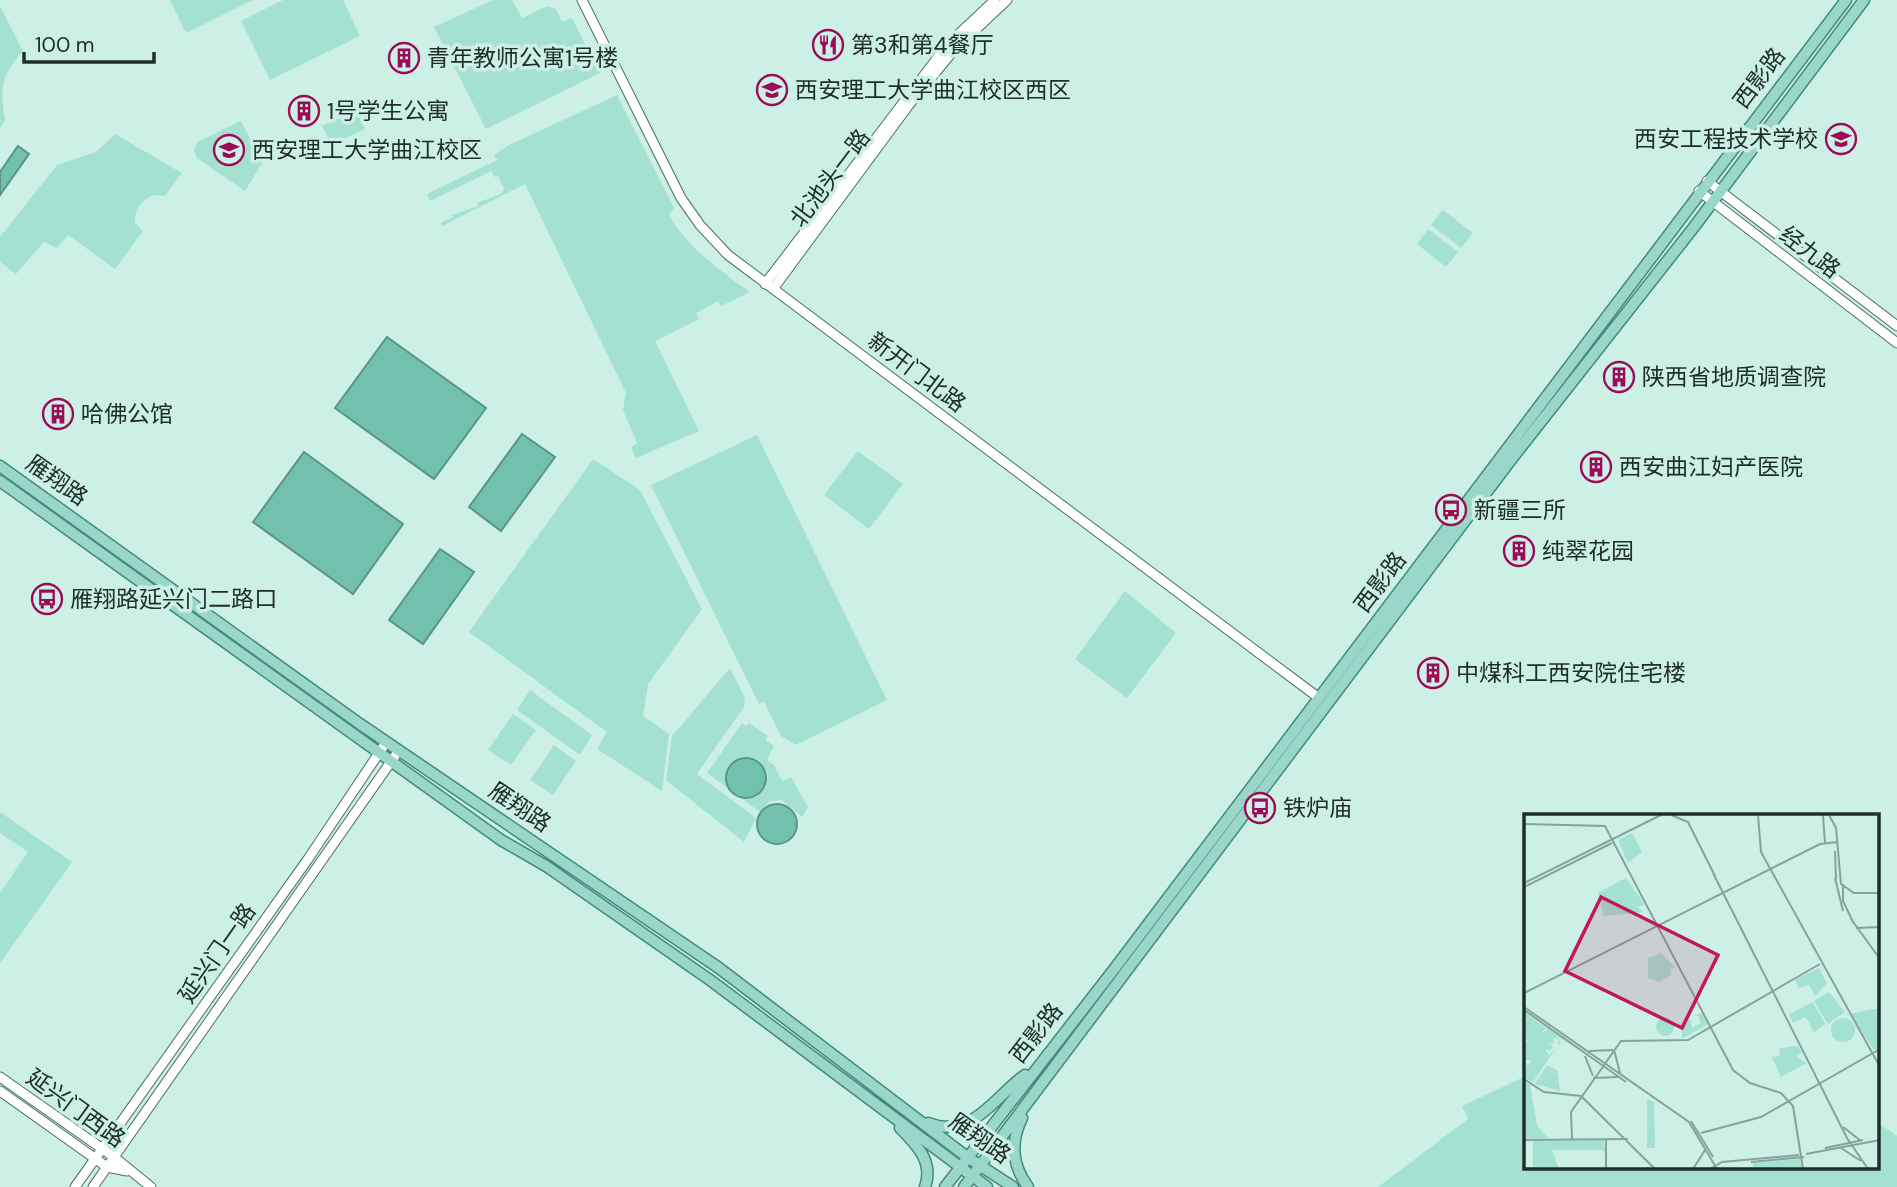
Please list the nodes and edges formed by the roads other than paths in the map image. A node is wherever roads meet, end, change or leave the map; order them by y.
1 (582, 0) edge
2 (995, 0) edge
3 (1007, 0) edge
4 (1846, 0) edge
5 (1864, 0) edge
6 (1707, 181) junction
7 (1699, 191) junction
8 (1721, 191) junction
9 (1713, 202) junction
10 (769, 286) junction
11 (1897, 326) edge
12 (1897, 343) edge
13 (0, 466) edge
14 (0, 481) edge
15 (1319, 698) junction
16 (388, 740) junction
17 (400, 749) junction
18 (378, 753) junction
19 (391, 762) junction
20 (1036, 1067) junction
21 (0, 1077) edge
22 (0, 1091) edge
23 (1034, 1096) junction
24 (876, 1103) junction
25 (918, 1119) junction
26 (103, 1149) junction
27 (114, 1157) junction
28 (967, 1157) junction
29 (95, 1159) junction
30 (982, 1164) junction
31 (107, 1167) junction
32 (960, 1167) junction
33 (129, 1171) junction
34 (973, 1176) junction
35 (75, 1187) edge
36 (93, 1187) edge
37 (151, 1187) edge
38 (925, 1187) edge
39 (945, 1187) edge
40 (964, 1187) edge
41 (987, 1187) edge
42 (1013, 1187) edge
43 (1028, 1187) edge

1 - 10 street, 新开门北路
2 - 10 street, 北池头一路
3 - 10 street, 北池头一路
4 - 6 main road, 西影路
5 - 8 main road, 西影路
6 - 7 main road, 西影路
6 - 8 street, 经九路
7 - 9 street, 经九路
7 - 15 main road, 西影路
8 - 9 main road, 西影路
8 - 11 street, 经九路
9 - 12 street, 经九路
9 - 23 main road, 西影路
10 - 15 street, 新开门北路
13 - 16 main road, 雁翔路
14 - 18 main road, 雁翔路
15 - 20 main road, 西影路
16 - 17 main road, 雁翔路
16 - 18 street, 延兴门一路
17 - 19 street, 延兴门一路
17 - 25 main road, 雁翔路
18 - 19 main road, 雁翔路
18 - 26 street, 延兴门一路
19 - 24 main road, 雁翔路
19 - 27 street, 延兴门一路
20 - 25 main road
20 - 28 main road, 西影路
21 - 26 street, 延兴门西路
22 - 29 street, 延兴门西路
23 - 30 main road, 西影路
23 - 43 main road
24 - 32 main road, 雁翔路
24 - 38 main road
25 - 28 main road, 雁翔路
26 - 27 street, 延兴门西路
26 - 29 street, 延兴门一路
27 - 31 street, 延兴门一路
27 - 33 street, 延兴门西路
28 - 30 main road, 雁翔路
28 - 32 main road, 西影路
29 - 31 street, 延兴门西路
29 - 35 street, 延兴门一路
30 - 34 main road, 西影路
30 - 42 main road, 雁翔路
31 - 33 street, 延兴门西路
31 - 36 street, 延兴门一路
32 - 34 main road, 雁翔路
32 - 39 main road, 西影路
33 - 37 street, 延兴门西路
34 - 40 main road, 西影路
34 - 41 main road, 雁翔路

